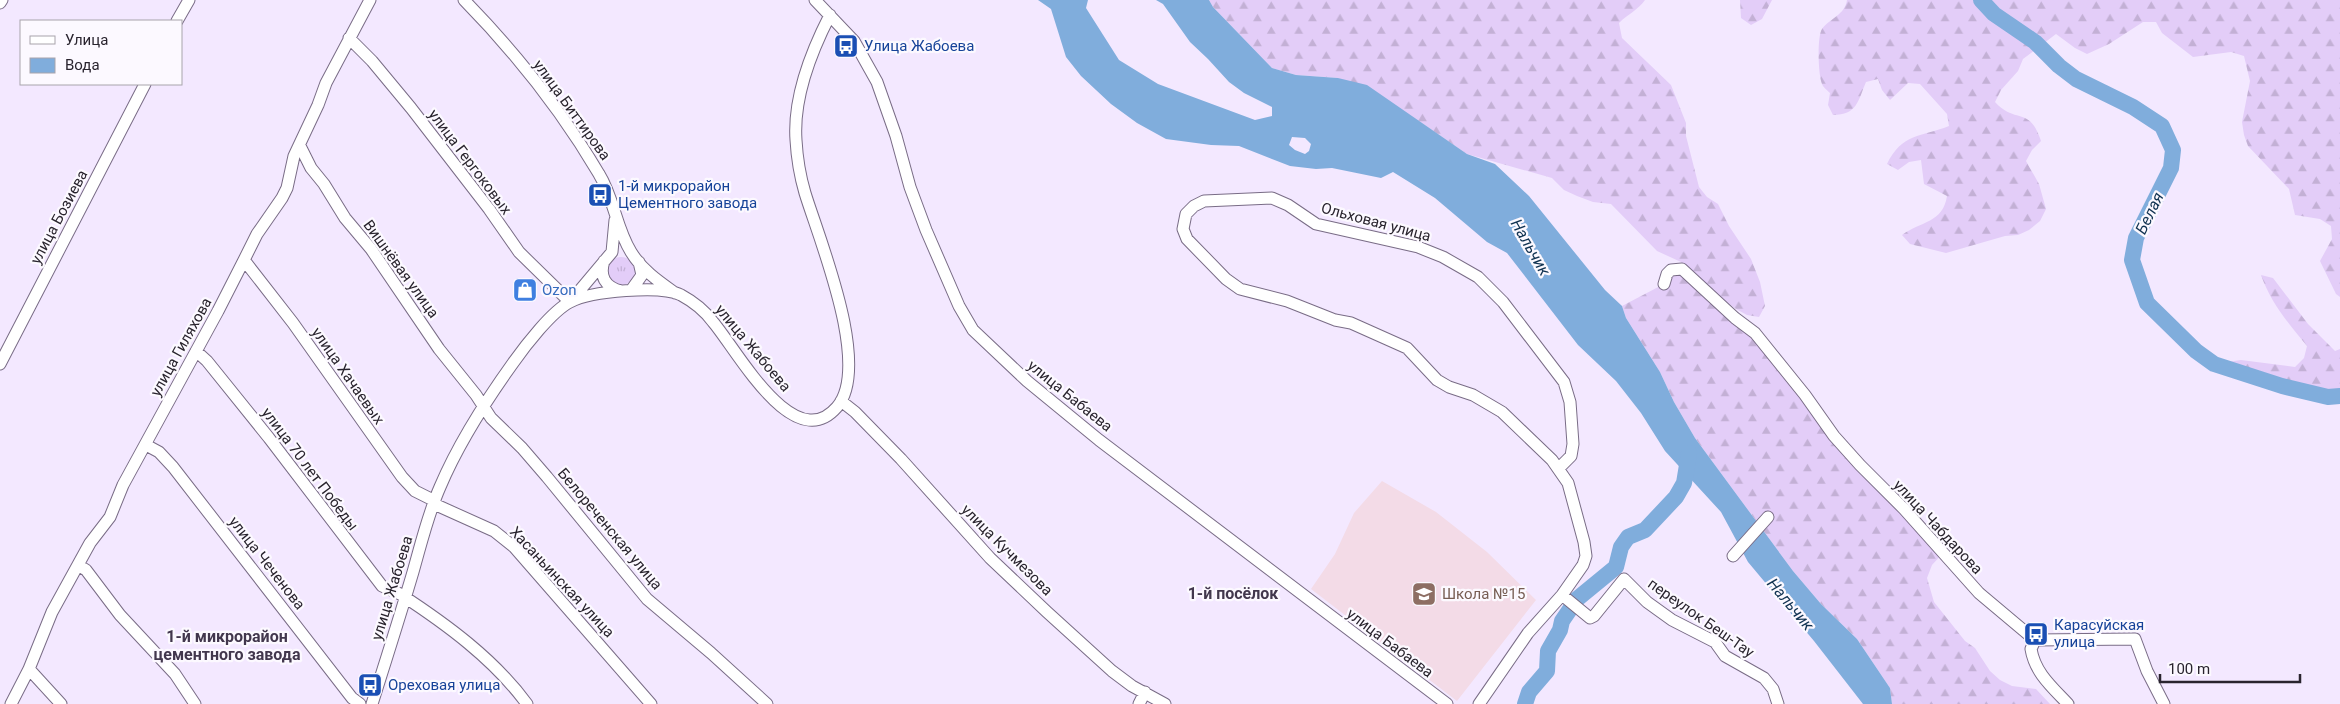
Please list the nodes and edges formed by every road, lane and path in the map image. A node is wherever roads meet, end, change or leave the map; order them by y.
1 (2, 0) edge
2 (189, 0) edge
3 (370, 0) edge
4 (464, 0) edge
5 (815, 0) edge
6 (0, 3) edge
7 (830, 15) junction
8 (179, 20) edge
9 (349, 38) junction
10 (143, 85) edge
11 (300, 146) junction
12 (615, 211) junction
13 (612, 252) junction
14 (635, 256) junction
15 (244, 260) junction
16 (604, 261) junction
17 (1664, 284) dead end
18 (627, 290) junction
19 (675, 292) junction
20 (570, 302) junction
21 (196, 351) junction
22 (0, 364) edge
23 (842, 401) junction
24 (483, 406) junction
25 (146, 445) junction
26 (1559, 468) junction
27 (434, 502) junction
28 (1767, 519) dead end
29 (1734, 555) dead end
30 (78, 565) junction
31 (405, 598) junction
32 (1564, 598) junction
33 (2035, 640) junction
34 (29, 669) junction
35 (1145, 692) junction
36 (374, 703) edge
37 (11, 704) edge
38 (60, 704) edge
39 (195, 704) edge
40 (360, 704) edge
41 (527, 704) edge
42 (651, 704) edge
43 (767, 704) edge
44 (1139, 704) edge
45 (1165, 704) edge
46 (1447, 704) edge
47 (1479, 704) edge
48 (1778, 704) edge
49 (2068, 704) edge
50 (2164, 704) edge

1 - 6 street
2 - 8 street
3 - 9 street, улица Гиляхова
4 - 12 street, улица Биттирова
5 - 7 street, улица Бабаева
7 - 23 street
7 - 46 street, улица Бабаева
9 - 11 street, улица Гиляхова
9 - 20 street, улица Гергоковых
10 - 22 street, улица Бозиева
11 - 15 street, улица Гиляхова
11 - 24 street, Вишнёвая улица
12 - 13 street
12 - 14 street, улица Биттирова
13 - 14 street
13 - 16 street
14 - 18 street
14 - 19 street, улица Биттирова
15 - 21 street, улица Гиляхова
15 - 27 street, улица Хачаевых
16 - 18 street
16 - 20 street
17 - 33 street, улица Чабдарова
18 - 19 street, улица Жабоева
18 - 20 street, улица Жабоева
19 - 23 street, улица Жабоева
20 - 24 street, улица Жабоева
21 - 25 street, улица Гиляхова
21 - 31 street, улица 70 лет Победы
23 - 35 street, улица Кучмезова
24 - 27 street, улица Жабоева
24 - 43 street, Белореченская улица
25 - 30 street, улица Гиляхова
25 - 40 street, улица Чеченова
26 - 26 street, Ольховая улица
26 - 32 street, Ольховая улица
27 - 31 street, улица Жабоева
27 - 42 street, Хасаньинская улица
28 - 29 street
30 - 34 street, улица Гиляхова
30 - 39 street
31 - 36 street, улица Жабоева
31 - 41 street, улица 70 лет Победы
32 - 47 street, Ольховая улица
32 - 48 street, переулок Беш-Тау
33 - 49 street
33 - 50 street
34 - 37 street, улица Гиляхова
34 - 38 street
35 - 44 street
35 - 45 street, улица Кучмезова

